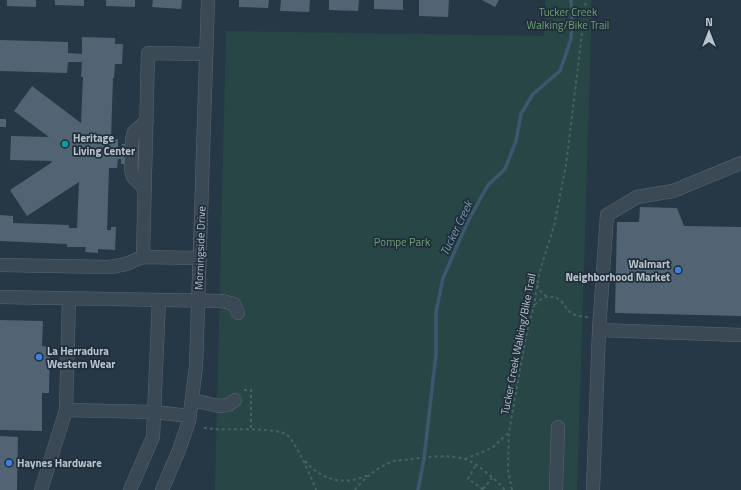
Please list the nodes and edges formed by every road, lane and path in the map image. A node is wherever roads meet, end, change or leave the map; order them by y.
1 (208, 0) edge
2 (586, 0) edge
3 (206, 54) junction
4 (741, 163) edge
5 (143, 257) junction
6 (200, 258) junction
7 (0, 265) edge
8 (537, 285) junction
9 (0, 297) edge
10 (546, 297) junction
11 (69, 298) junction
12 (159, 300) junction
13 (198, 300) junction
14 (534, 306) junction
15 (238, 313) dead end
16 (584, 317) dead end
17 (599, 330) junction
18 (741, 335) edge
19 (238, 395) joint
20 (192, 400) junction
21 (66, 410) junction
22 (155, 412) junction
23 (190, 416) junction
24 (558, 427) dead end
25 (204, 428) dead end
26 (251, 430) junction
27 (509, 432) junction
28 (301, 457) junction
29 (464, 459) junction
30 (476, 466) junction
31 (370, 474) junction
32 (492, 478) junction
33 (41, 490) edge
34 (130, 490) edge
35 (162, 490) edge
36 (316, 490) edge
37 (355, 490) edge
38 (483, 490) edge
39 (505, 490) edge
40 (512, 490) edge
41 (556, 490) edge
42 (593, 490) edge

1 - 3 street, Morningside Drive
2 - 8 path, Tucker Creek Walking/Bike Trail
3 - 5 street
3 - 6 street, Morningside Drive
4 - 17 street
5 - 6 street
5 - 7 street
6 - 13 street, Morningside Drive
8 - 10 path
8 - 14 path, Tucker Creek Walking/Bike Trail
9 - 11 street
10 - 14 path
10 - 16 path
11 - 12 street
11 - 21 street
12 - 13 street
12 - 22 street
13 - 15 street
13 - 20 street, Morningside Drive
14 - 27 path, Tucker Creek Walking/Bike Trail
17 - 18 street
17 - 42 street
19 - 20 street
19 - 26 path
20 - 23 street, Morningside Drive
21 - 22 street
21 - 33 street
22 - 23 street
22 - 34 street
23 - 35 street, Morningside Drive
24 - 41 street
25 - 26 path
26 - 28 path
27 - 29 path
27 - 40 path, Tucker Creek Walking/Bike Trail
28 - 31 path
28 - 36 path
29 - 30 path
29 - 31 path
30 - 32 path
30 - 38 path
31 - 37 path
32 - 38 path
32 - 39 path

